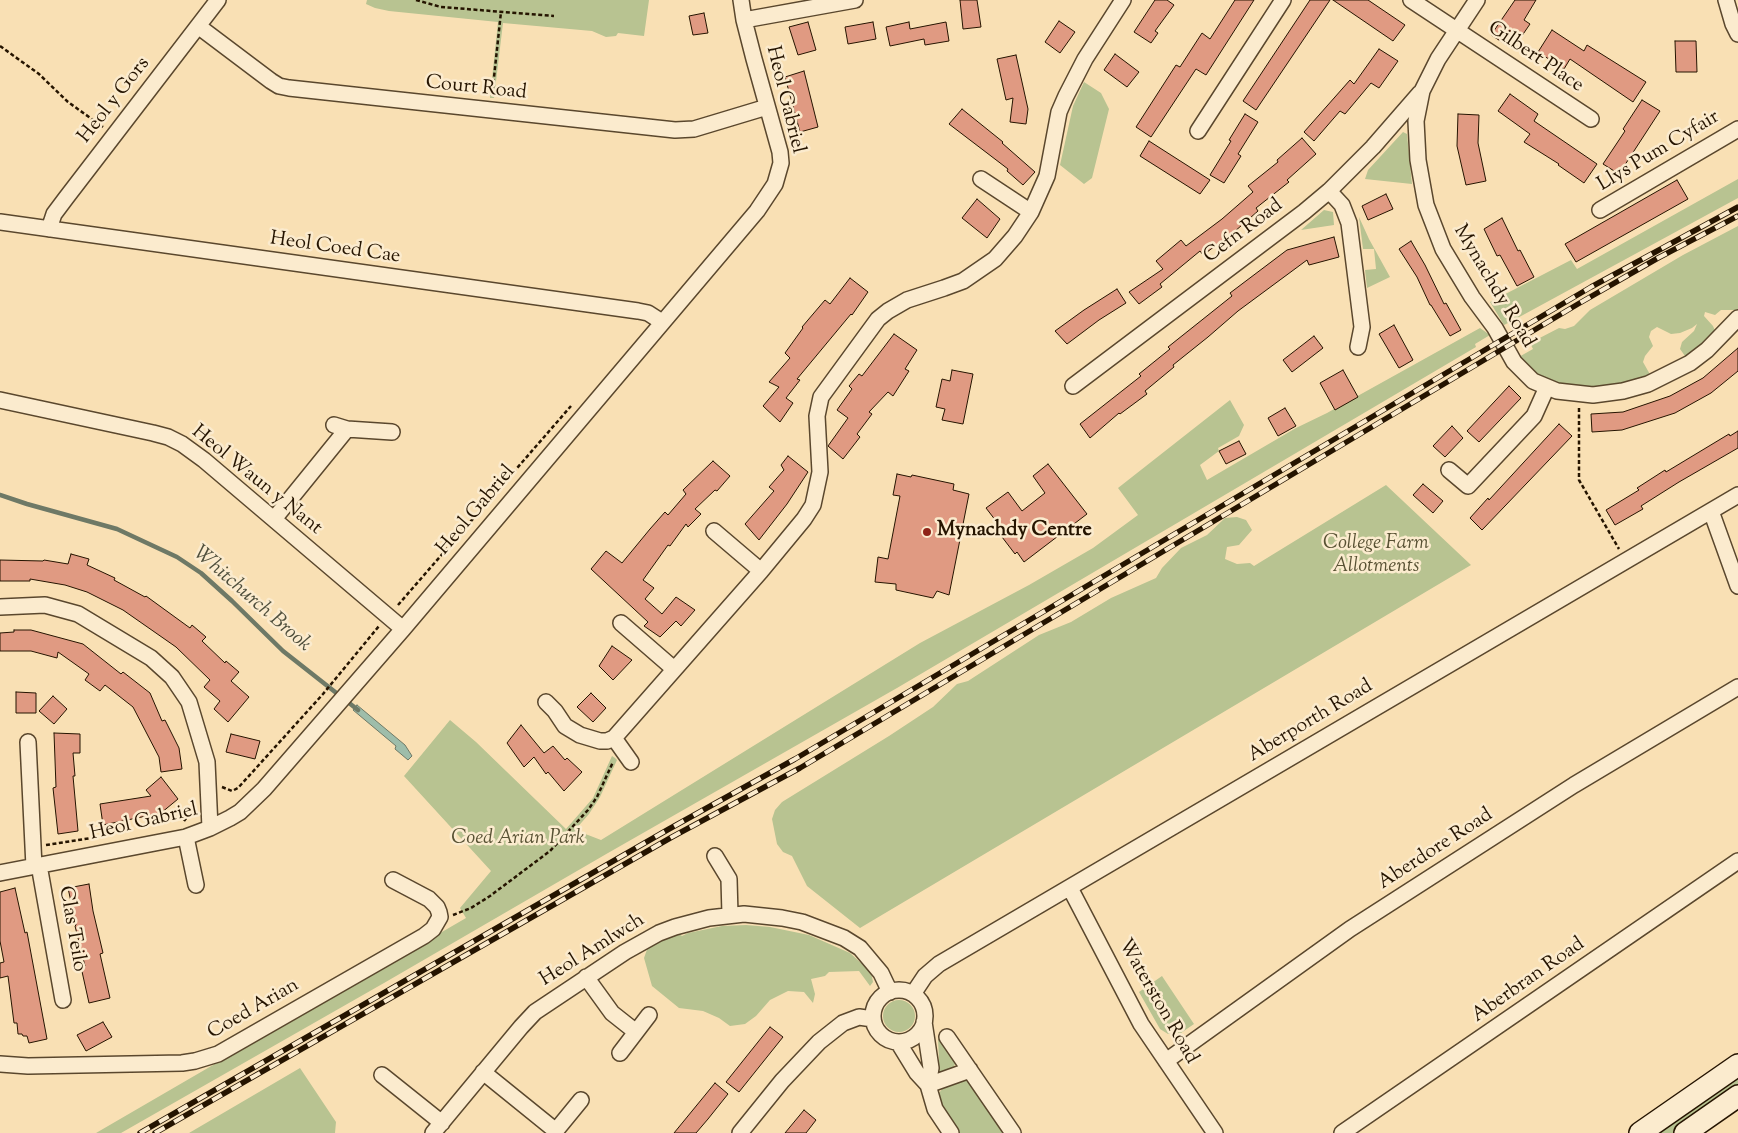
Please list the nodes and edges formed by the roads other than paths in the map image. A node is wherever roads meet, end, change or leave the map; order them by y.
1 (218, 0) edge
2 (741, 0) edge
3 (855, 0) edge
4 (1123, 0) edge
5 (1283, 0) edge
6 (1411, 0) edge
7 (1477, 0) edge
8 (1726, 0) edge
9 (744, 20) junction
10 (198, 26) junction
11 (1457, 31) junction
12 (1738, 34) edge
13 (1422, 91) junction
14 (767, 107) junction
15 (1591, 119) dead end
16 (1738, 129) edge
17 (1198, 131) dead end
18 (981, 178) dead end
19 (1329, 190) junction
20 (1600, 210) dead end
21 (1030, 212) junction
22 (0, 222) edge
23 (49, 229) junction
24 (1738, 318) edge
25 (662, 322) junction
26 (1358, 348) dead end
27 (1073, 386) dead end
28 (1547, 387) junction
29 (0, 400) edge
30 (392, 432) dead end
31 (1449, 470) dead end
32 (1738, 495) edge
33 (1711, 511) junction
34 (274, 519) junction
35 (714, 531) dead end
36 (760, 571) junction
37 (1738, 586) edge
38 (0, 607) edge
39 (620, 623) dead end
40 (403, 629) junction
41 (674, 669) junction
42 (1738, 687) edge
43 (546, 702) dead end
44 (28, 742) dead end
45 (617, 742) junction
46 (631, 762) dead end
47 (210, 828) junction
48 (184, 830) junction
49 (716, 856) dead end
50 (1738, 860) edge
51 (36, 866) junction
52 (0, 873) edge
53 (393, 880) dead end
54 (196, 885) dead end
55 (1070, 888) junction
56 (730, 915) junction
57 (586, 977) junction
58 (890, 992) junction
59 (913, 994) junction
60 (64, 1000) dead end
61 (649, 1015) dead end
62 (873, 1019) junction
63 (924, 1022) junction
64 (636, 1032) junction
65 (947, 1037) dead end
66 (898, 1042) junction
67 (620, 1052) dead end
68 (1166, 1061) junction
69 (0, 1064) edge
70 (1738, 1065) edge
71 (970, 1070) junction
72 (484, 1072) junction
73 (382, 1075) dead end
74 (928, 1085) junction
75 (1738, 1096) edge
76 (581, 1100) dead end
77 (438, 1128) edge
78 (555, 1132) edge
79 (740, 1133) edge
80 (951, 1133) edge
81 (1013, 1133) edge
82 (1215, 1133) edge
83 (1342, 1133) edge
84 (1640, 1133) edge
85 (1685, 1133) edge

1 - 10 street, Heol y Gors
2 - 9 street, Heol Gabriel
3 - 9 street
4 - 21 street
5 - 17 street
6 - 11 street, Gilbert Place
7 - 11 street, Mynachdy Road
8 - 12 street
9 - 14 street, Heol Gabriel
10 - 14 street, Court Road
10 - 23 street, Heol y Gors
11 - 13 street, Mynachdy Road
11 - 15 street, Gilbert Place
13 - 19 street, Cefn Road
13 - 28 street, Mynachdy Road
14 - 25 street, Heol Gabriel
16 - 20 street, Llys Pum Cyfair
18 - 21 street
19 - 26 street
19 - 27 street, Cefn Road
21 - 36 street
22 - 23 street, Heol Coed Cae
23 - 25 street, Heol Coed Cae
24 - 28 street, Mynachdy Road
25 - 40 street, Heol Gabriel
28 - 31 street
29 - 34 street, Heol Waun y Nant
30 - 34 street
32 - 33 street, Aberporth Road
33 - 37 street
33 - 55 street, Aberporth Road
34 - 40 street, Heol Waun y Nant
35 - 36 street
36 - 41 street
38 - 47 street
39 - 41 street
40 - 47 street, Heol Gabriel
41 - 45 street
42 - 68 street, Aberdore Road
43 - 45 street
44 - 51 street, Clas Teilo
45 - 46 street
47 - 48 street, Heol Gabriel
48 - 51 street, Heol Gabriel
48 - 54 street
49 - 56 street
50 - 83 street, Aberbran Road
51 - 52 street, Heol Gabriel
51 - 60 street, Clas Teilo
53 - 69 street, Coed Arian
55 - 59 street, Aberporth Road
55 - 68 street, Waterston Road
56 - 57 street, Heol Amlwch
56 - 58 street, Heol Amlwch
57 - 64 street
57 - 72 street, Heol Amlwch
58 - 59 street
58 - 62 street
59 - 63 street
61 - 64 street
62 - 66 street
62 - 79 street
63 - 66 street
63 - 74 street
64 - 67 street
65 - 71 street
66 - 74 street
68 - 82 street, Waterston Road
70 - 84 street
71 - 74 street
71 - 81 street
72 - 77 street, Heol Amlwch
72 - 78 street
73 - 77 street
74 - 80 street
75 - 85 street
76 - 78 street

